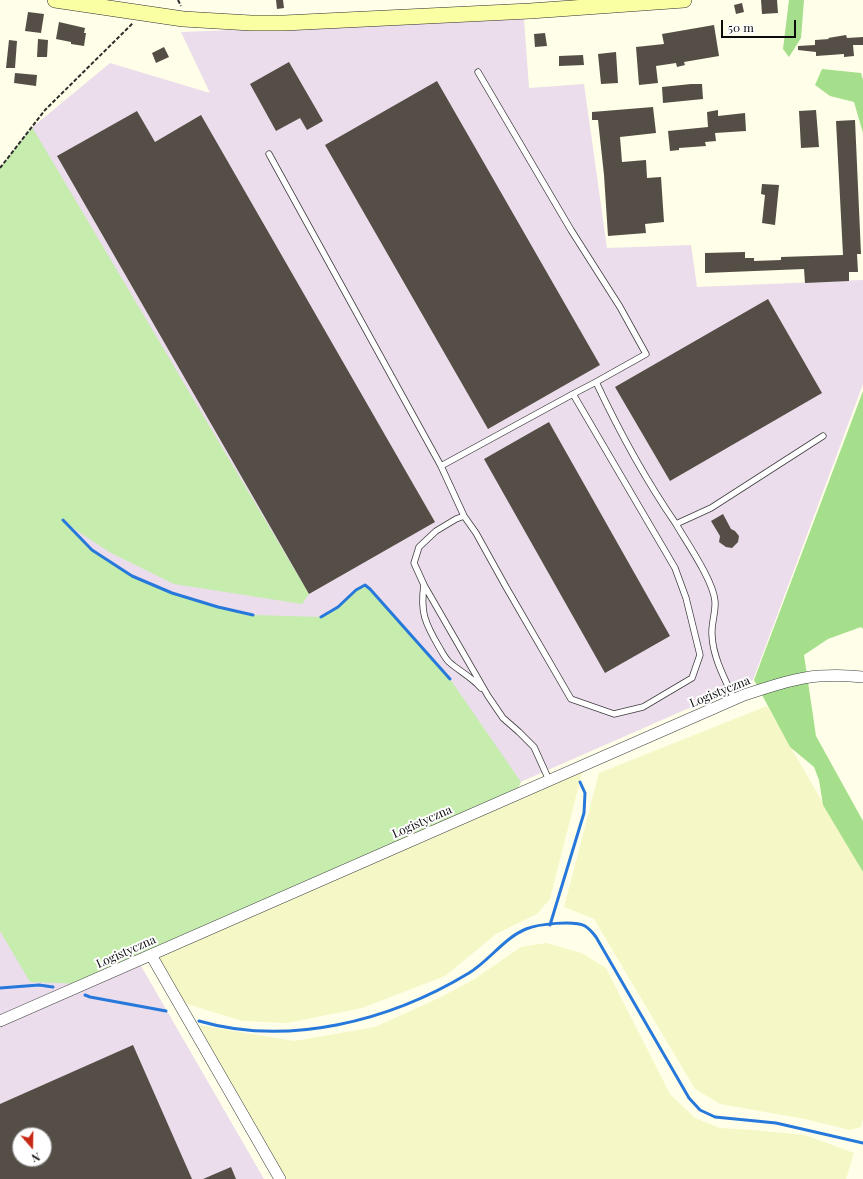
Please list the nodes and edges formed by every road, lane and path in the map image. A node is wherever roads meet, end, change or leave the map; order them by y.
1 (55, 0) edge
2 (684, 0) edge
3 (136, 13) junction
4 (478, 72) dead end
5 (269, 154) dead end
6 (0, 168) edge
7 (596, 382) junction
8 (573, 394) junction
9 (823, 436) dead end
10 (441, 466) junction
11 (464, 516) junction
12 (676, 524) junction
13 (424, 584) junction
14 (863, 677) edge
15 (488, 696) junction
16 (734, 699) junction
17 (549, 780) junction
18 (151, 955) junction
19 (0, 1021) edge
20 (280, 1179) edge

1 - 3 street
2 - 3 street
3 - 6 path
4 - 7 lane
5 - 10 lane
7 - 8 lane
7 - 12 lane
8 - 10 lane
8 - 11 lane
9 - 12 lane
10 - 11 lane
11 - 13 lane
12 - 16 lane
13 - 15 lane
13 - 15 lane
14 - 16 street, Logistyczna
15 - 17 lane
16 - 17 street, Logistyczna
17 - 18 street, Logistyczna
18 - 19 street, Logistyczna
18 - 20 street

